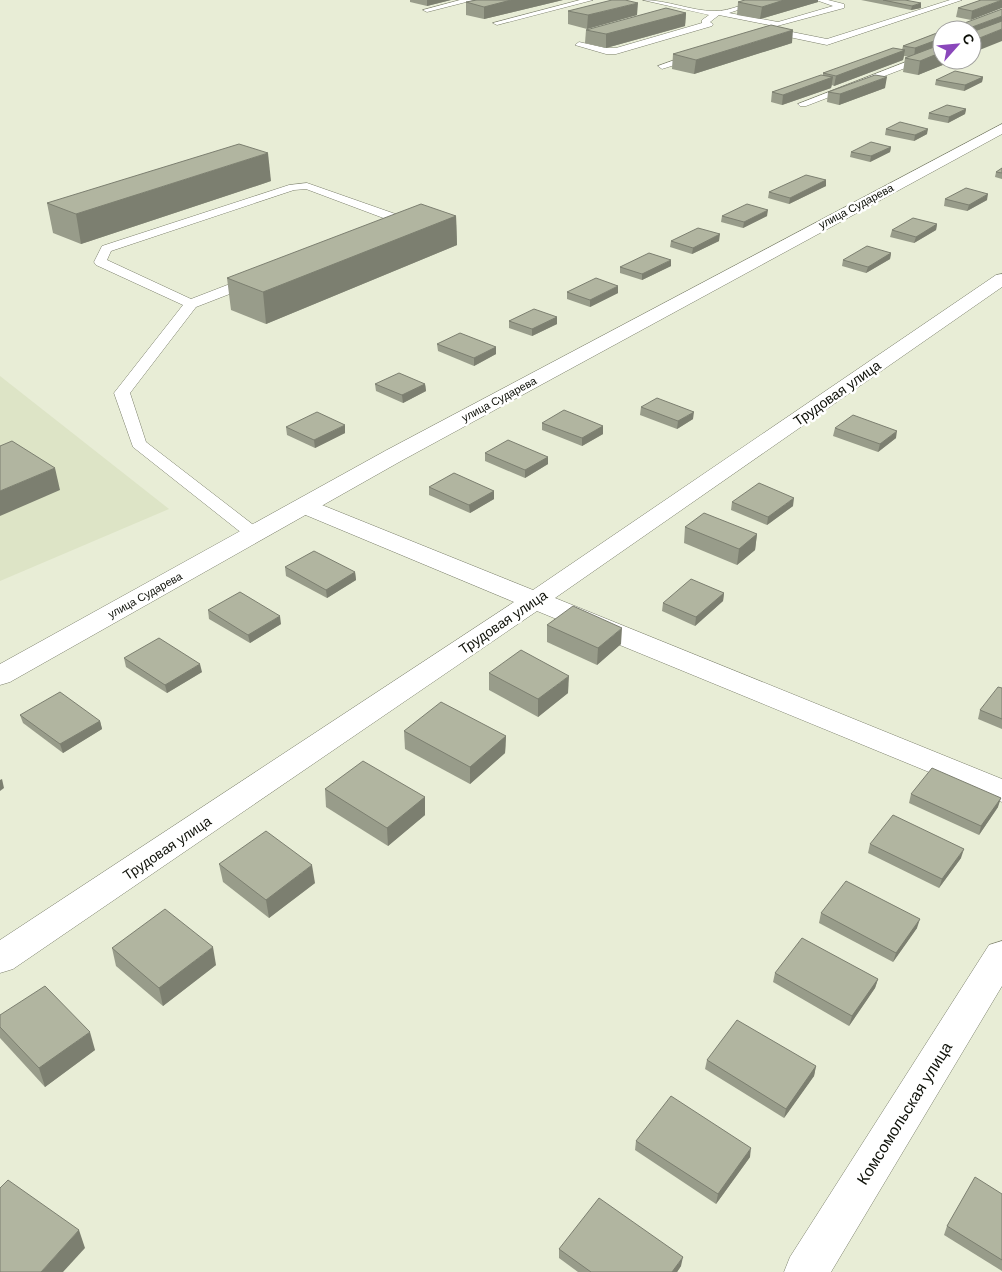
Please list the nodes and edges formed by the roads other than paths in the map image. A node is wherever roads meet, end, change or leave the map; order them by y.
1 (470, 0) edge
2 (589, 0) edge
3 (645, 0) edge
4 (764, 0) edge
5 (820, 0) edge
6 (958, 0) edge
7 (634, 2) edge
8 (427, 10) dead end
9 (716, 13) junction
10 (498, 23) edge
11 (771, 29) junction
12 (579, 45) dead end
13 (707, 52) edge
14 (932, 55) edge
15 (662, 66) dead end
16 (803, 104) edge
17 (1002, 128) edge
18 (380, 232) edge
19 (263, 276) edge
20 (1002, 279) edge
21 (191, 304) junction
22 (304, 506) junction
23 (254, 534) junction
24 (536, 600) junction
25 (0, 676) edge
26 (1002, 791) edge
27 (1002, 955) edge
28 (0, 959) edge
29 (806, 1272) edge

1 - 8 lane
2 - 10 lane
3 - 7 lane
3 - 9 lane
4 - 9 lane
5 - 11 lane
6 - 11 lane
9 - 11 lane
9 - 12 lane
13 - 15 lane
14 - 16 lane
17 - 22 street, улица Сударева
18 - 21 lane
19 - 21 lane
20 - 24 street, Трудовая улица
21 - 23 lane
22 - 23 street, улица Сударева
22 - 24 street
23 - 25 street, улица Сударева
24 - 26 street
24 - 28 street, Трудовая улица
27 - 29 street, Комсомольская улица

